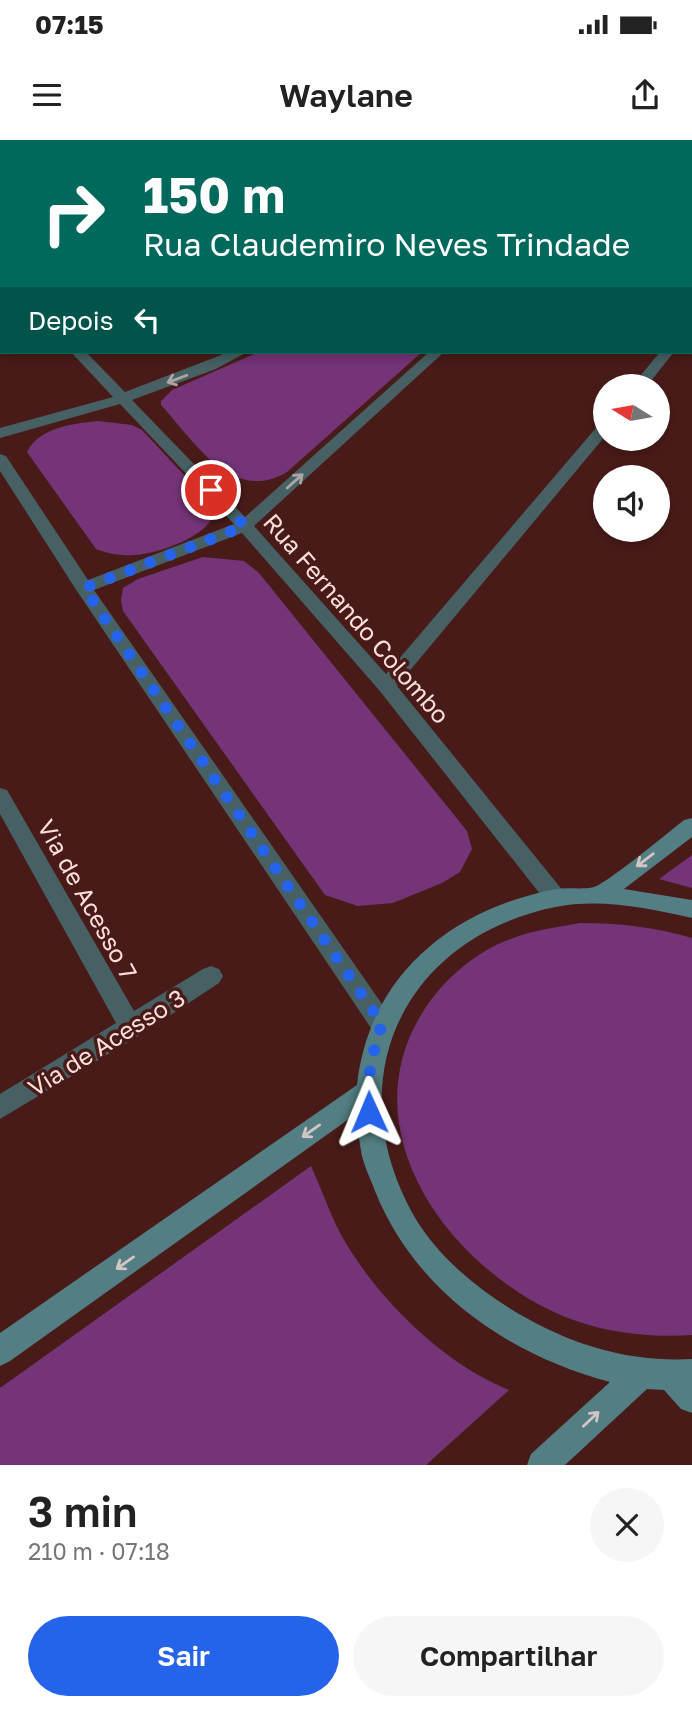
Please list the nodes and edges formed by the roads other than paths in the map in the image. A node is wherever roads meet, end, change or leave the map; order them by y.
1 (80, 354) edge
2 (236, 354) edge
3 (435, 354) edge
4 (665, 354) edge
5 (649, 374) edge
6 (124, 400) junction
7 (0, 433) edge
8 (593, 440) edge
9 (0, 459) edge
10 (245, 526) junction
11 (84, 588) junction
12 (386, 686) junction
13 (0, 795) edge
14 (692, 826) edge
15 (600, 895) junction
16 (556, 898) junction
17 (692, 909) edge
18 (211, 976) dead end
19 (382, 1024) junction
20 (131, 1028) junction
21 (367, 1092) junction
22 (0, 1108) edge
23 (0, 1351) edge
24 (641, 1374) junction
25 (682, 1375) edge
26 (692, 1398) edge
27 (542, 1465) edge

1 - 6 street, Rua Fernando Colombo
2 -> 6 street
10 -> 3 street
4 - 5 street
6 - 7 street
6 - 10 street, Rua Fernando Colombo
8 - 12 street
9 - 11 street
10 - 11 street
10 - 12 street, Rua Fernando Colombo
11 - 19 street
12 - 16 street, Rua Fernando Colombo
13 - 20 street, Via de Acesso 7
14 -> 15 street
15 - 16 street
15 - 17 street
16 - 19 street
18 - 20 street, Via de Acesso 3
19 - 21 street
20 - 22 street, Via de Acesso 3
21 -> 23 street
21 - 24 street
24 - 25 street
27 -> 24 street
25 - 26 street

